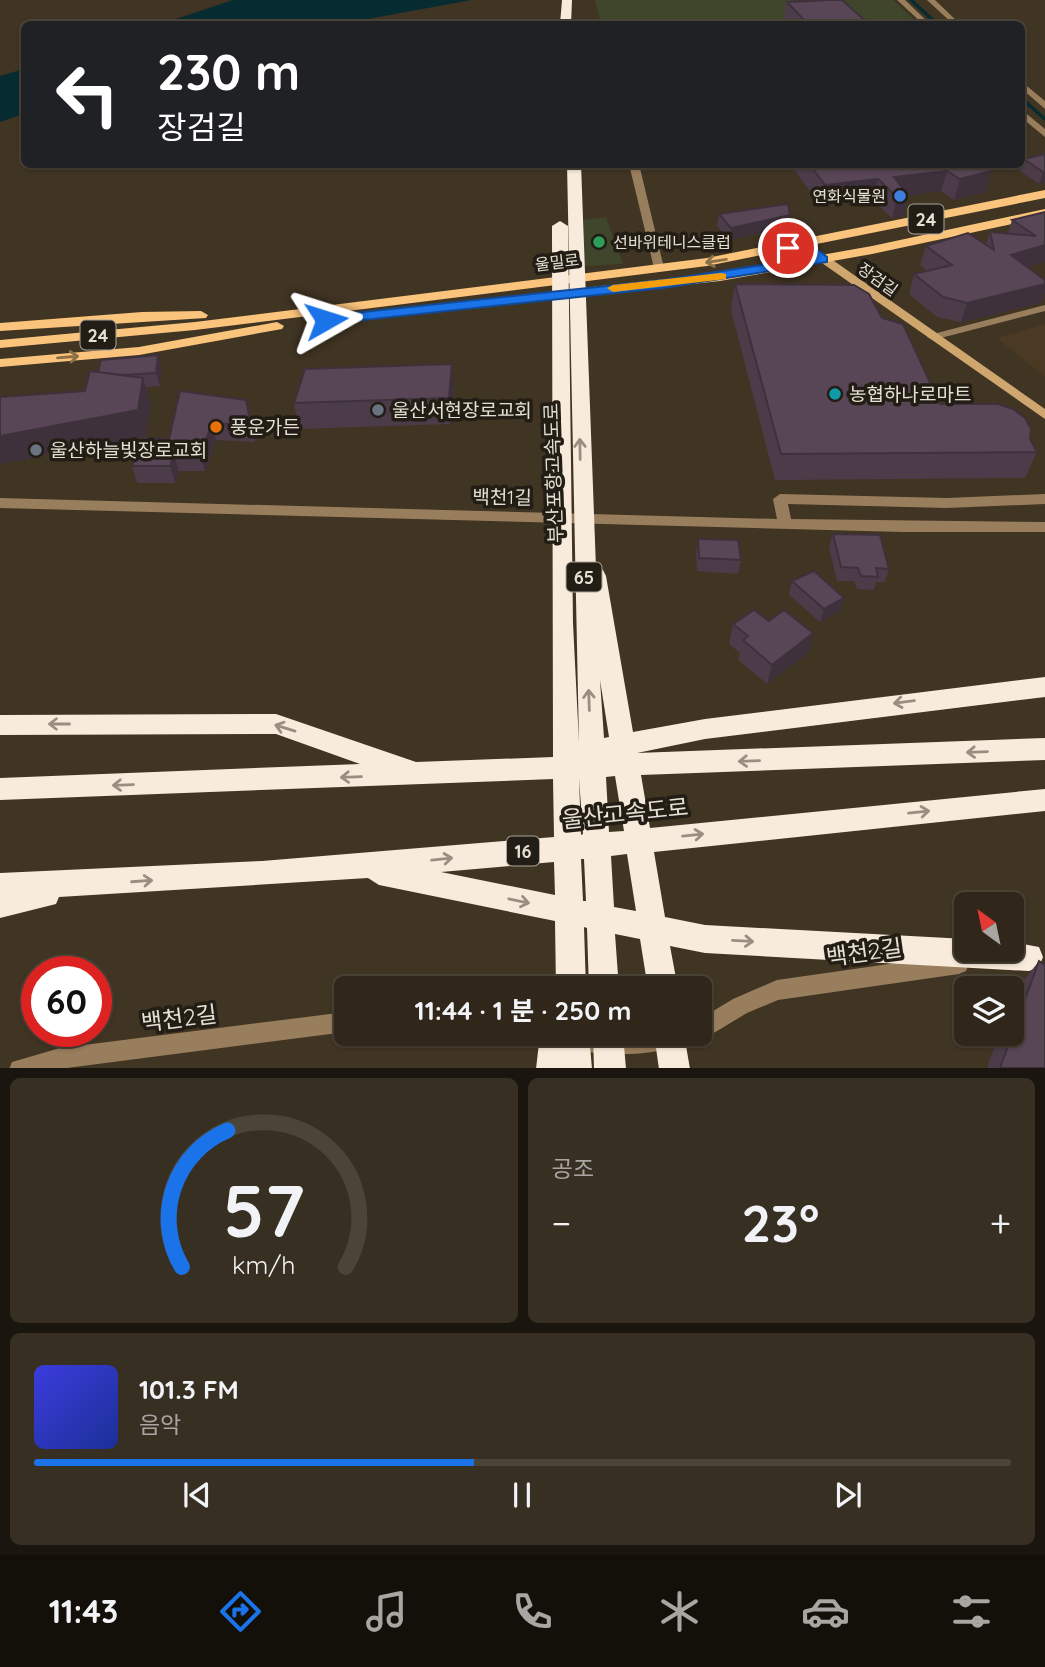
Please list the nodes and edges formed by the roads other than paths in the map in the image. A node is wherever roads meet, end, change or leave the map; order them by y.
1 (567, 0) edge
2 (579, 0) edge
3 (901, 0) edge
4 (931, 0) edge
5 (566, 21) edge
6 (578, 21) edge
7 (925, 21) edge
8 (954, 21) edge
9 (1025, 88) edge
10 (1045, 106) edge
11 (1025, 116) edge
12 (1045, 134) edge
13 (561, 168) edge
14 (574, 168) edge
15 (635, 168) edge
16 (1045, 194) edge
17 (1045, 213) edge
18 (807, 245) junction
19 (823, 260) junction
20 (659, 268) junction
21 (1045, 308) edge
22 (297, 318) junction
23 (0, 327) edge
24 (933, 337) junction
25 (0, 344) edge
26 (0, 363) edge
27 (1045, 415) edge
28 (581, 494) junction
29 (1045, 499) edge
30 (0, 503) edge
31 (785, 524) junction
32 (1045, 527) edge
33 (1045, 687) edge
34 (0, 724) edge
35 (1045, 749) edge
36 (485, 772) junction
37 (419, 774) junction
38 (0, 789) edge
39 (1045, 800) edge
40 (356, 867) junction
41 (102, 883) junction
42 (0, 886) edge
43 (0, 905) edge
44 (569, 950) junction
45 (1037, 957) edge
46 (564, 976) edge
47 (570, 976) edge
48 (603, 976) edge
49 (661, 976) edge
50 (712, 1023) edge
51 (334, 1024) edge
52 (552, 1046) edge
53 (575, 1046) edge
54 (609, 1046) edge
55 (671, 1046) edge
56 (23, 1068) edge
57 (551, 1068) edge
58 (576, 1068) edge
59 (610, 1068) edge
60 (675, 1068) edge

1 - 5 highway
2 - 6 highway
3 - 7 street
4 - 8 street
9 - 10 street
11 - 12 street
13 - 44 highway, 부산포항고속도로 / 65
28 -> 14 highway, 부산포항고속도로 / 65
15 - 20 street
16 - 18 main road, 울밀로 / 24
17 - 19 main road, 울밀로 / 24
18 - 19 main road, 장검길
18 -> 20 main road, 울밀로 / 24
19 - 22 main road, 울밀로 / 24
19 - 24 main road, 장검길
20 - 22 main road, 울밀로 / 24
21 - 24 street
22 - 23 main road
22 - 25 main road, 울밀로 / 24
26 -> 22 main road
24 - 27 main road, 장검길
48 -> 28 highway, 부산포항고속도로 / 65
28 - 49 highway
29 - 31 street
30 - 31 street, 백천1길
31 - 32 street, 백천1길
33 -> 36 highway
37 -> 34 highway
35 -> 36 highway
36 - 37 highway
37 -> 38 highway
40 -> 39 highway, 울산고속도로 / 16
41 -> 40 highway, 울산고속도로 / 16
40 -> 45 highway
41 - 42 highway, 울산고속도로 / 16
41 - 43 highway
44 - 46 highway
44 - 47 highway, 부산포항고속도로 / 65
45 - 50 street, 백천2길
51 - 56 street, 백천2길
52 - 57 highway
53 - 58 highway
54 - 59 highway
55 - 60 highway

